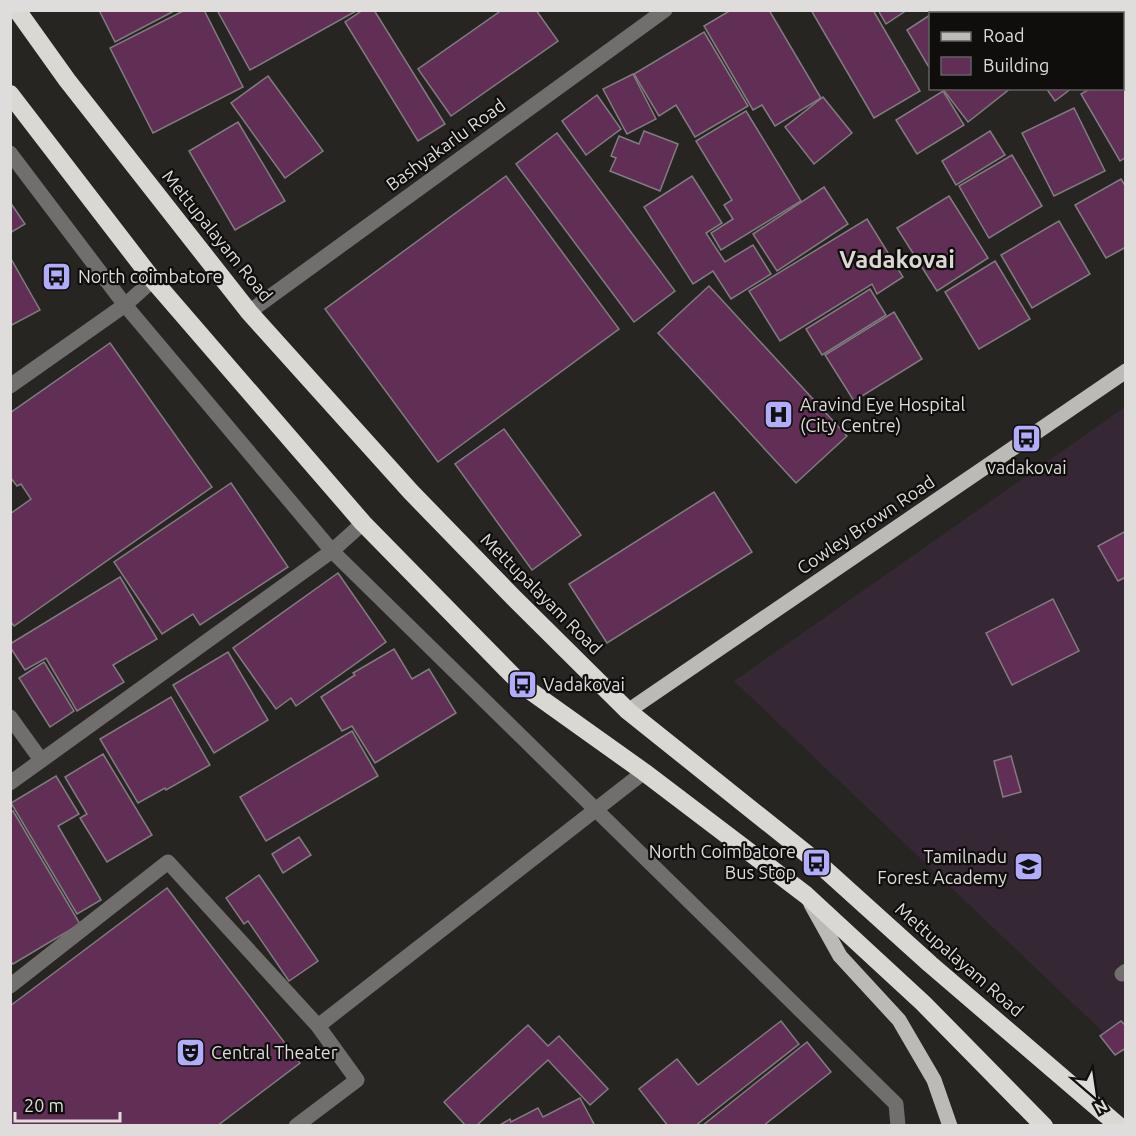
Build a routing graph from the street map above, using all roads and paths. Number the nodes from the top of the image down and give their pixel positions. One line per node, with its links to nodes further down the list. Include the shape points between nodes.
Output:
1 (17, 10): 7 (highway, Mettupalayam Road, via 66,80)
2 (665, 10): 7 (street, Bashyakarlu Road)
3 (10, 94): 5 (highway)
4 (10, 153): 6 (street)
5 (153, 280): 6 (street); 10 (highway)
6 (125, 305): 9 (street); 11 (street)
7 (249, 312): 12 (highway, Mettupalayam Road, via 411,492)
8 (1125, 371): 12 (main road, Cowley Brown Road)
9 (10, 386)
10 (363, 523): 11 (street); 15 (highway, via 522,685)
11 (332, 551): 14 (street); 17 (street)
12 (628, 711): 25 (highway, Mettupalayam Road, via 817,862)
13 (10, 717): 14 (street)
14 (41, 760): 16 (street)
15 (644, 772): 17 (street); 18 (highway)
16 (10, 783)
17 (596, 809): 20 (street); 22 (street, via 896,1104)
18 (806, 895): 23 (main road, via 840,956 899,1020 934,1080); 24 (highway, via 923,1003)
19 (10, 986): 20 (street, via 168,862)
20 (318, 1026): 21 (street, via 357,1080)
21 (296, 1125)
22 (898, 1125)
23 (950, 1125)
24 (1044, 1125)
25 (1119, 1125)

